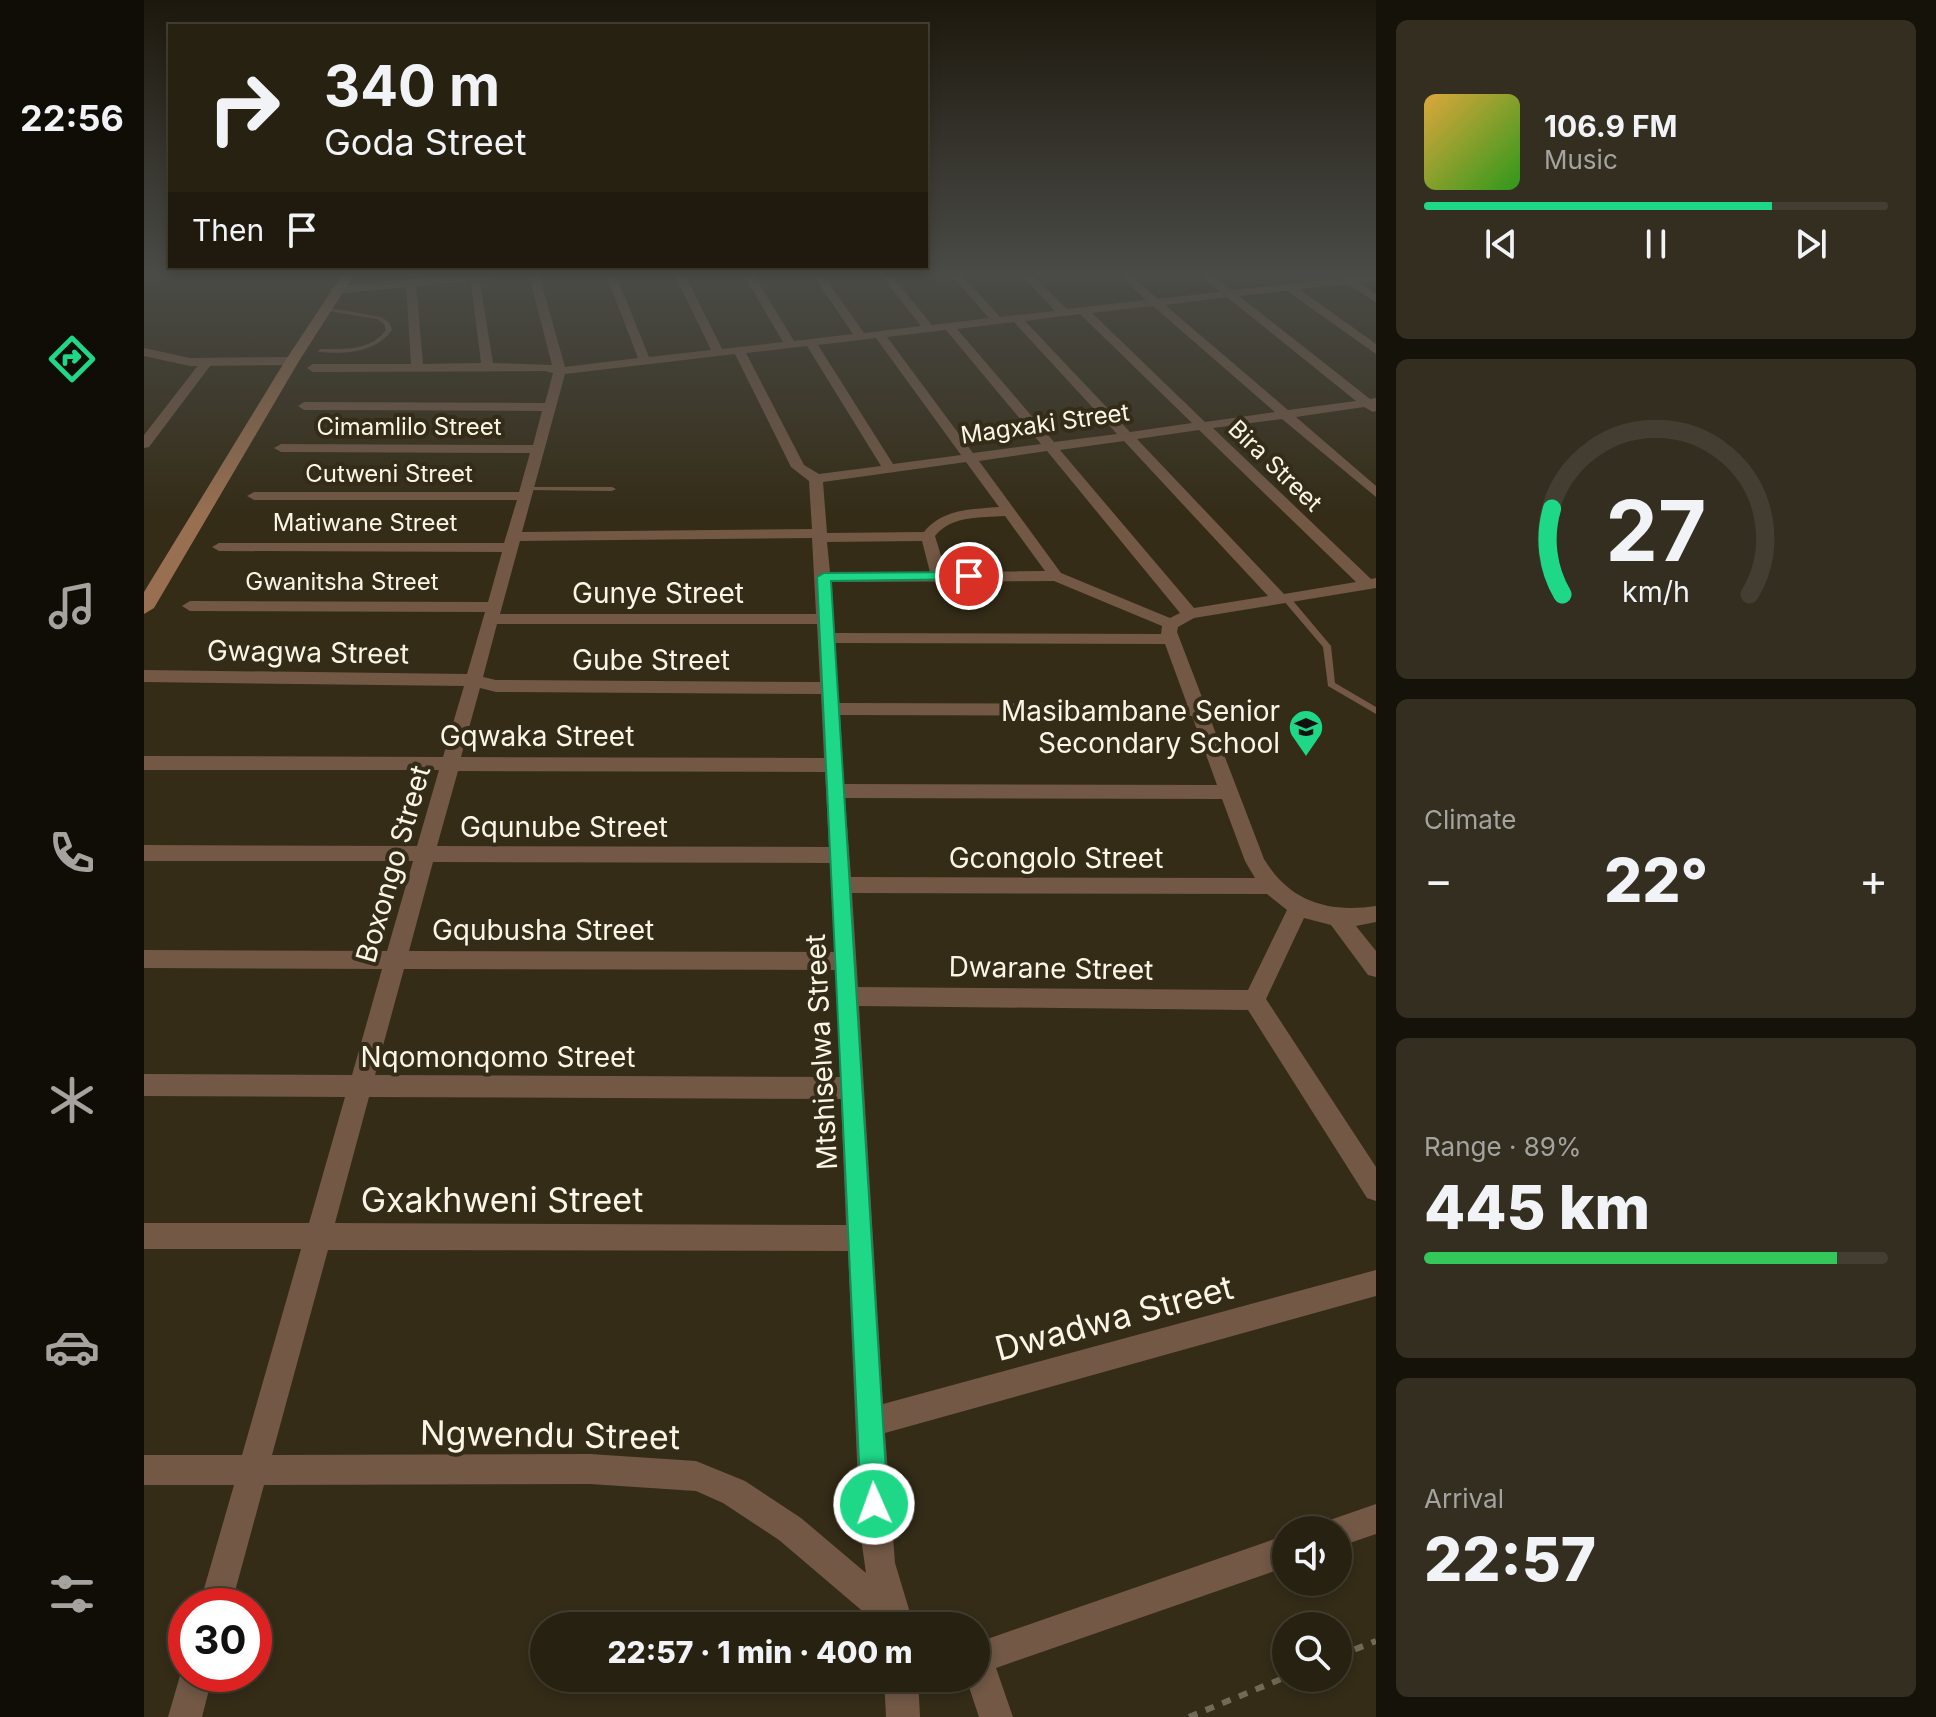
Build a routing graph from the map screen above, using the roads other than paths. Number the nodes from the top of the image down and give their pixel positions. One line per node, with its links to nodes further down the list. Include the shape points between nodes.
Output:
1 (296, 355): 16 (main road)
2 (416, 355): 19 (street)
3 (486, 355): 20 (street)
4 (556, 355): 22 (street)
5 (642, 355): 18 (street)
6 (701, 355): 18 (street)
7 (741, 355): 35 (street, via 798,467)
8 (819, 355): 34 (street)
9 (895, 355): 33 (street)
10 (973, 355): 30 (street)
11 (1051, 355): 28 (street)
12 (1129, 355): 27 (street, Bira Street)
13 (1217, 355): 26 (street)
14 (1309, 355): 23 (street)
15 (147, 358): 17 (street)
16 (292, 361): 17 (street); 51 (main road)
17 (207, 362): 29 (street)
18 (645, 362): 22 (street)
19 (417, 367): 20 (street); 21 (street)
20 (488, 367): 22 (street)
21 (313, 368)
22 (560, 371): 25 (street, Boxongo Street)
23 (1373, 405): 26 (street, Magxaki Street)
24 (304, 406): 25 (street)
25 (549, 407): 32 (street, Boxongo Street)
26 (1285, 414): 27 (street, Magxaki Street); 38 (street)
27 (1201, 425): 28 (street, Magxaki Street); 48 (street, Bira Street)
28 (1126, 436): 30 (street, Magxaki Street); 49 (street)
29 (147, 437)
30 (1049, 447): 33 (street, Magxaki Street); 53 (street)
31 (281, 448): 32 (street, Cimamlilo Street)
32 (538, 449): 37 (street, Boxongo Street)
33 (969, 457): 34 (street, Magxaki Street); 40 (street)
34 (889, 468): 35 (street, Magxaki Street)
35 (816, 479): 41 (street, Mtshiselwa Street)
36 (612, 489): 37 (lane)
37 (526, 492): 39 (street, Cutweni Street); 43 (street, Boxongo Street)
38 (1376, 493)
39 (254, 496)
40 (1008, 511): 42 (street, via 947,519); 46 (street)
41 (821, 536): 42 (street, Matiwane Street); 43 (street, Matiwane Street); 47 (street, Mtshiselwa Street)
42 (928, 536): 45 (street)
43 (512, 543): 44 (street, Matiwane Street); 52 (street, Boxongo Street)
44 (219, 547)
45 (939, 576): 46 (street); 47 (street)
46 (1056, 576): 55 (street)
47 (824, 577): 54 (street, Mtshiselwa Street)
48 (1372, 584): 49 (street)
49 (1283, 599): 53 (street); 60 (lane, via 1327,646 1331,684)
50 (190, 606): 52 (street, Gwanitsha Street)
51 (144, 608)
52 (492, 613): 54 (street, Gunye Street); 57 (street, Boxongo Street)
53 (1190, 614): 55 (street)
54 (826, 628): 55 (street, Gunye Street); 58 (street, Mtshiselwa Street)
55 (1170, 632): 59 (street)
56 (144, 676): 57 (street, Gwagwa Street)
57 (472, 680): 58 (street, Gube Street, via 496,686); 62 (street, Boxongo Street)
58 (830, 698): 59 (street, Gube Street); 63 (street, Mtshiselwa Street)
59 (1197, 710): 65 (street)
60 (1376, 711)
61 (144, 763): 62 (street, Gqwaka Street)
62 (450, 764): 63 (street, Gqwaka Street); 67 (street, Boxongo Street)
63 (834, 765): 64 (street, Mtshiselwa Street)
64 (836, 791): 65 (street); 68 (street, Mtshiselwa Street)
65 (1229, 792): 70 (street)
66 (144, 853): 67 (street, Gqunube Street)
67 (426, 855): 68 (street, Gqunube Street); 75 (street, Boxongo Street)
68 (840, 855): 69 (street, Mtshiselwa Street)
69 (841, 885): 70 (street, Gcongolo Street); 76 (street, Mtshiselwa Street)
70 (1270, 886): 71 (street)
71 (1298, 908): 73 (street); 79 (street)
72 (1376, 914): 73 (street)
73 (1339, 919): 77 (street)
74 (144, 959): 75 (street, Gqubusha Street)
75 (396, 959): 76 (street, Gqubusha Street); 81 (street, Boxongo Street)
76 (846, 961): 78 (street, Mtshiselwa Street)
77 (1376, 968)
78 (848, 996): 79 (street, Dwarane Street); 82 (street, Mtshiselwa Street)
79 (1254, 1000): 83 (street)
80 (144, 1085): 81 (street, Nqomonqomo Street)
81 (359, 1087): 82 (street, Nqomonqomo Street); 85 (street, Boxongo Street)
82 (852, 1088): 86 (street, Mtshiselwa Street)
83 (1376, 1189)
84 (144, 1236): 85 (street, Gxakhweni Street)
85 (320, 1236): 86 (street, Gxakhweni Street); 89 (street, Boxongo Street)
86 (861, 1238): 88 (street, Mtshiselwa Street)
87 (1376, 1283): 88 (street, Dwadwa Street)
88 (871, 1422): 96 (street, Mtshiselwa Street, via 879,1563)
89 (254, 1469): 90 (street, Ngwendu Street); 94 (street, Boxongo Street); 95 (street, Ngwendu Street, via 590,1469 696,1476 734,1492 790,1529)
90 (144, 1470)
91 (1375, 1522): 92 (street)
92 (1352, 1528)
93 (1272, 1556): 97 (street)
94 (220, 1588)
95 (886, 1612)
96 (896, 1612)
97 (990, 1654)
98 (191, 1692): 101 (street)
99 (902, 1692): 102 (street)
100 (987, 1692): 103 (street)
101 (185, 1717)
102 (903, 1717)
103 (996, 1717)

